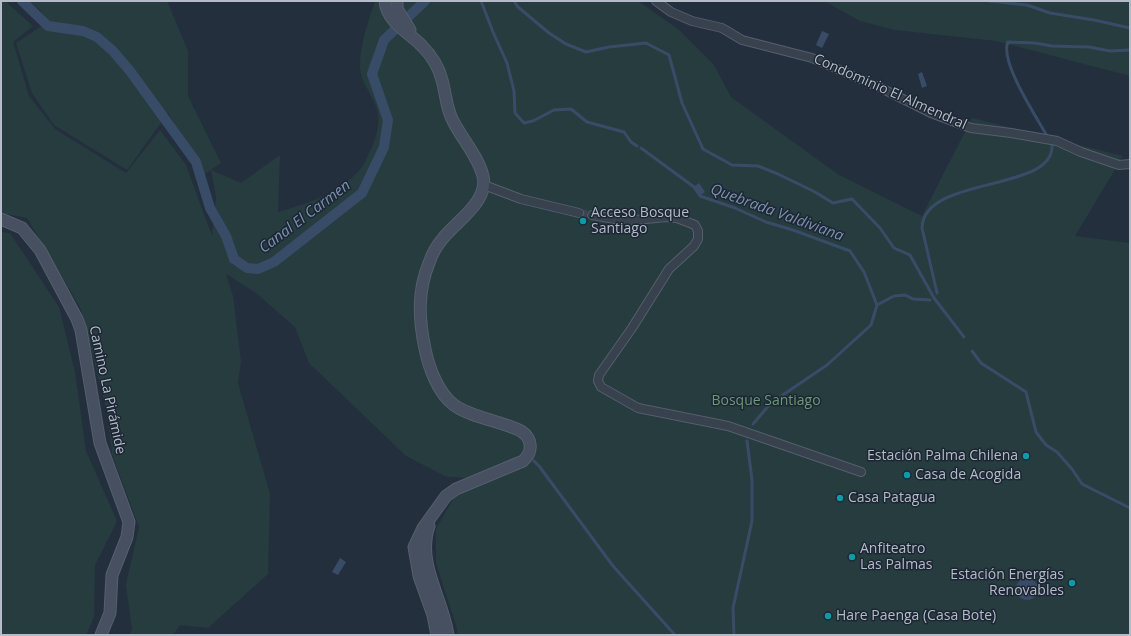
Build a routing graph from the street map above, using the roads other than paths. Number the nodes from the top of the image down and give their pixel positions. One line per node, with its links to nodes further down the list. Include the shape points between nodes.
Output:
1 (385, 1): 3 (street)
2 (656, 1): 4 (street, Condominio El Almendral, via 671,12 692,21 722,28 742,40 812,58 931,113 971,128 1011,132 1057,142 1119,165)
3 (394, 8): 5 (street, via 405,29 423,47 437,68 449,113 477,159)
4 (1130, 164)
5 (484, 185): 6 (street, via 521,199); 10 (street, via 474,205 444,237 428,264 420,299 421,324 427,357 444,395 462,410 521,431 528,438 530,450 523,461 456,489 446,496)
6 (579, 213)
7 (592, 215): 9 (street, via 626,220 677,218 694,225 698,231 698,240 694,246 669,269 632,328 604,366 598,381 601,387 638,408 728,426)
8 (1, 218): 11 (street, Camino La Pirámide, via 22,228 40,250 77,319 100,443 127,512 129,530 112,576 110,613)
9 (861, 472)
10 (434, 512): 12 (street, via 414,547 419,576 433,615); 13 (street, via 426,536 425,550 446,619)
11 (101, 635)
12 (437, 635)
13 (448, 635)

